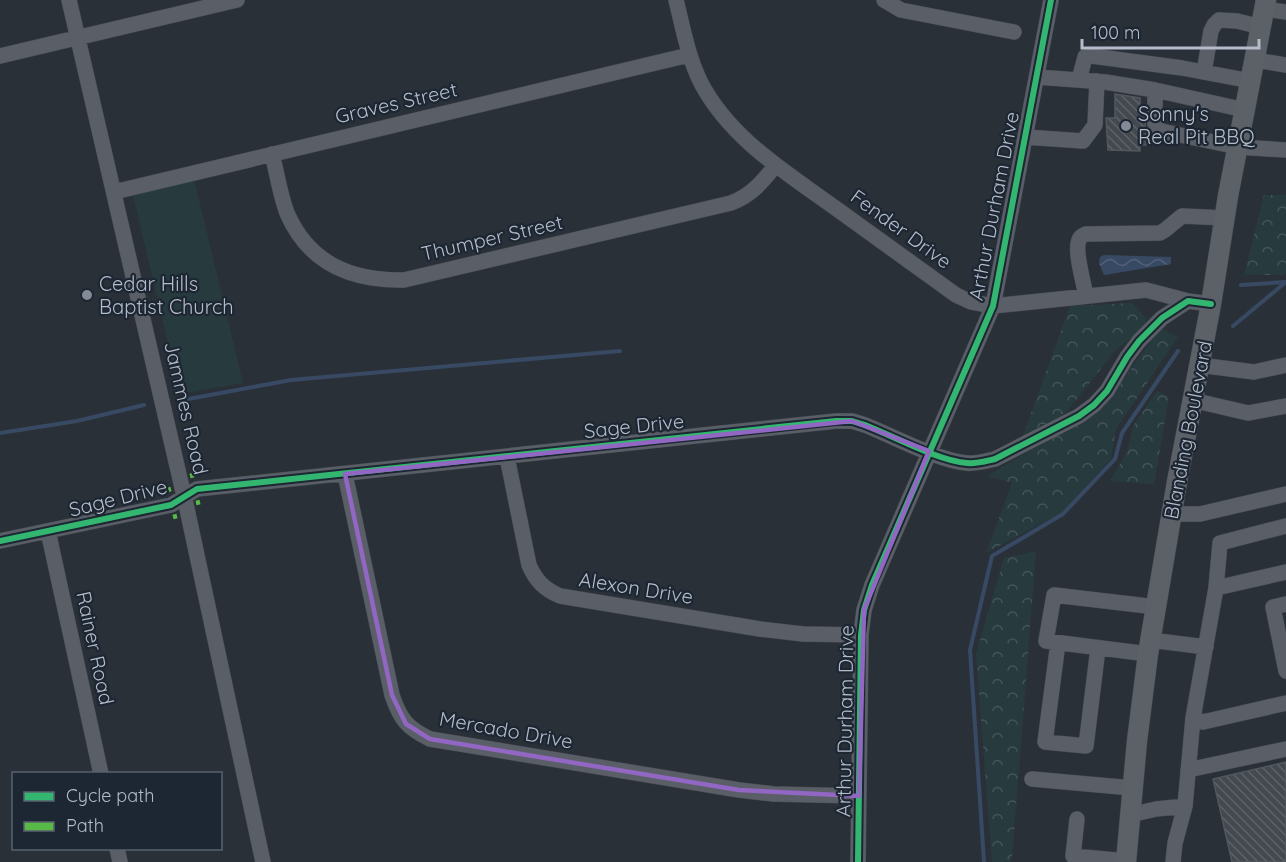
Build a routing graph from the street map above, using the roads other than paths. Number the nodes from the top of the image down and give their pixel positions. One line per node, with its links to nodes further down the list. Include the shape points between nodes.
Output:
1 (69, 0): 9 (street, Jammes Road)
2 (237, 0): 9 (street)
3 (676, 0): 10 (street, Fender Drive)
4 (884, 0): 8 (street, via 901,10)
5 (1051, 0): 15 (street, Arthur Durham Drive)
6 (1264, 12): 7 (street); 12 (main road, Blanding Boulevard); 14 (street, via 1237,21 1220,20 1211,31)
7 (1286, 12)
8 (1014, 32)
9 (78, 38): 11 (street); 26 (street, Jammes Road)
10 (689, 55): 24 (street, Graves Street); 25 (street, Fender Drive, via 719,111)
11 (0, 56)
12 (1255, 60): 13 (street); 18 (main road, Blanding Boulevard)
13 (1286, 65)
14 (1204, 72): 16 (street, via 1092,56 1085,57); 18 (street)
15 (1037, 77): 16 (street); 21 (street, Arthur Durham Drive)
16 (1079, 80): 17 (street)
17 (1097, 81): 19 (street); 21 (street, via 1095,125 1083,141)
18 (1251, 81): 20 (main road, Blanding Boulevard)
19 (1155, 90): 20 (street); 22 (street, via 1155,125 1161,130)
20 (1245, 110): 22 (main road, Blanding Boulevard)
21 (1025, 137): 31 (street, Arthur Durham Drive)
22 (1238, 147): 23 (street); 27 (main road, Blanding Boulevard)
23 (1286, 150)
24 (272, 154): 25 (street, Thumper Street, via 286,211 304,242 336,267 380,281 404,280 731,203 757,188); 26 (street, Graves Street)
25 (776, 165): 31 (street, Fender Drive, via 956,295)
26 (114, 192): 40 (street, Jammes Road)
27 (1225, 218): 28 (street, via 1182,216 1160,232 1081,236 1078,245); 30 (main road, Blanding Boulevard)
28 (1086, 296): 29 (street, Fender Drive, via 1146,290); 31 (street, Fender Drive)
29 (1188, 301): 30 (street); 36 (street, Sage Drive, via 1162,318 1139,341 1107,392 1079,416 994,459 968,463)
30 (1211, 304): 32 (main road, Blanding Boulevard)
31 (993, 306): 36 (street, Arthur Durham Drive)
32 (1199, 364): 33 (street, via 1254,372); 34 (main road, Blanding Boulevard)
33 (1286, 365)
34 (1192, 400): 35 (street, via 1248,412); 41 (main road, Blanding Boulevard)
35 (1286, 406)
36 (929, 452): 37 (street, Sage Drive, via 866,425 836,421); 49 (street, Arthur Durham Drive, via 872,585)
37 (507, 457): 38 (street, Sage Drive); 49 (street, Alexon Drive, via 529,565 534,577 548,591 760,630)
38 (345, 474): 40 (street, Sage Drive, via 197,489); 63 (street, Mercado Drive, via 392,695 397,711 416,733 430,739 739,790)
39 (1286, 494): 41 (street, via 1200,514)
40 (184, 497): 43 (street, Sage Drive, via 171,505); 67 (street, Jammes Road)
41 (1172, 514): 48 (main road, Blanding Boulevard)
42 (1286, 526): 46 (street, via 1220,543)
43 (48, 531): 44 (street, Sage Drive); 60 (street, Rainer Road)
44 (0, 541)
45 (1286, 572): 46 (street)
46 (1216, 588): 53 (street)
47 (1286, 604): 50 (street, via 1273,607)
48 (1156, 607): 51 (street, via 1054,595 1046,641); 52 (main road, Blanding Boulevard)
49 (861, 635): 63 (street, Arthur Durham Drive)
50 (1283, 640): 55 (street)
51 (1058, 643): 54 (street); 54 (street, via 1045,742 1086,746)
52 (1149, 647): 53 (street); 54 (street); 62 (main road, Blanding Boulevard)
53 (1206, 647): 57 (street)
54 (1098, 648)
55 (1286, 670)
56 (1286, 703): 57 (street, via 1203,722)
57 (1193, 718): 59 (street)
58 (1286, 749): 59 (street)
59 (1188, 770): 64 (street)
60 (101, 772)
61 (1032, 779): 62 (street)
62 (1132, 788): 65 (main road, Blanding Boulevard)
63 (859, 796): 68 (street, Arthur Durham Drive)
64 (1185, 806): 65 (street); 70 (street)
65 (1130, 815): 69 (main road, Blanding Boulevard)
66 (1077, 819): 69 (street, via 1073,856)
67 (263, 862)
68 (858, 862)
69 (1126, 862)
70 (1173, 862)

